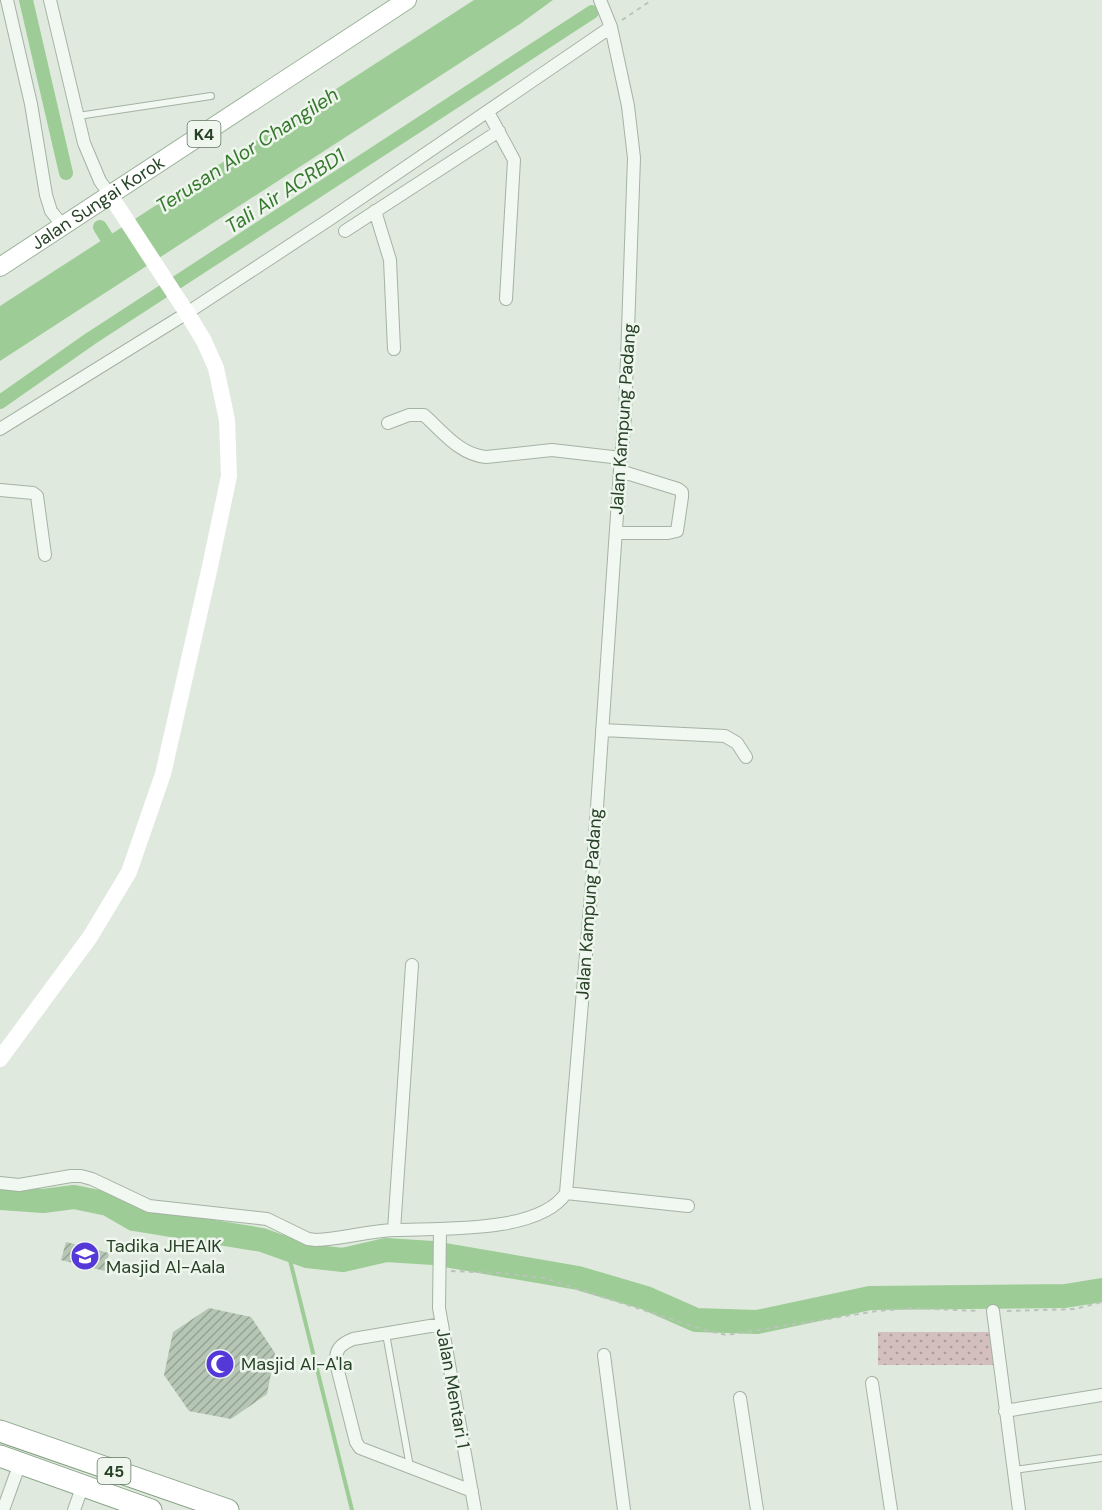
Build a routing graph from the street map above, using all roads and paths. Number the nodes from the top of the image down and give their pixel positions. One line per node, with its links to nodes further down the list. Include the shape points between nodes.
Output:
1 (7, 0): 13 (street, via 31,104 46,195 51,211)
2 (50, 0): 9 (street)
3 (407, 0): 11 (main road, Jalan Sungai Korok / K4)
4 (600, 0): 6 (street, Jalan Kampung Padang)
5 (652, 0): 6 (path)
6 (611, 27): 8 (street); 21 (street, Jalan Kampung Padang, via 628,106 633,158)
7 (211, 96): 9 (lane)
8 (488, 112): 10 (street); 17 (street, via 330,219)
9 (78, 116): 11 (street, via 92,165)
10 (500, 130): 12 (street); 16 (street, via 514,160)
11 (114, 201): 13 (main road, Jalan Sungai Korok / K4); 17 (street)
12 (375, 211): 14 (street); 18 (street, via 390,260)
13 (63, 226): 15 (main road, Jalan Sungai Korok / K4)
14 (345, 231)
15 (0, 267)
16 (506, 299)
17 (184, 307): 20 (street); 29 (street, via 216,368 227,420 229,476 163,774 122,885 90,937)
18 (394, 348)
19 (388, 423): 21 (street, via 409,415 424,415 454,443 476,456 552,450)
20 (0, 429)
21 (621, 458): 22 (street, Jalan Kampung Padang)
22 (620, 471): 24 (street, Jalan Kampung Padang); 24 (street, via 678,489 682,497 677,531)
23 (0, 490): 25 (street, via 37,496)
24 (616, 533): 26 (street, Jalan Kampung Padang)
25 (45, 555)
26 (602, 730): 27 (street, via 725,736 737,743); 31 (street, Jalan Kampung Padang)
27 (746, 757)
28 (412, 965): 33 (street)
29 (0, 1059)
30 (0, 1183): 33 (street, via 19,1185 81,1176 149,1206 267,1219 316,1240)
31 (566, 1193): 32 (street); 34 (street, via 545,1212 517,1221)
32 (688, 1206)
33 (394, 1230): 34 (street)
34 (440, 1234): 35 (street, Jalan Mentari 1)
35 (439, 1268): 37 (path, via 544,1278 727,1335 877,1311); 38 (street, Jalan Mentari 1)
36 (1102, 1302): 37 (path, via 1075,1309)
37 (993, 1311): 44 (street)
38 (442, 1324): 39 (street); 51 (street, Jalan Mentari 1)
39 (387, 1334): 48 (lane); 48 (street, via 345,1342 337,1351 336,1363 358,1446)
40 (604, 1355): 57 (street)
41 (872, 1383): 59 (street)
42 (1102, 1395): 44 (street)
43 (740, 1398): 58 (street)
44 (1005, 1412): 49 (street)
45 (0, 1431): 55 (highway, 45)
46 (1102, 1458): 49 (lane)
47 (10, 1460): 50 (highway, 45); 52 (street)
48 (410, 1468): 51 (street)
49 (1014, 1470): 60 (street)
50 (83, 1485): 53 (street); 54 (highway, 45)
51 (472, 1491): 56 (street, Jalan Mentari 1)
52 (3, 1510)
53 (74, 1510)
54 (151, 1510)
55 (228, 1510)
56 (475, 1510)
57 (624, 1510)
58 (757, 1510)
59 (891, 1510)
60 (1019, 1510)

